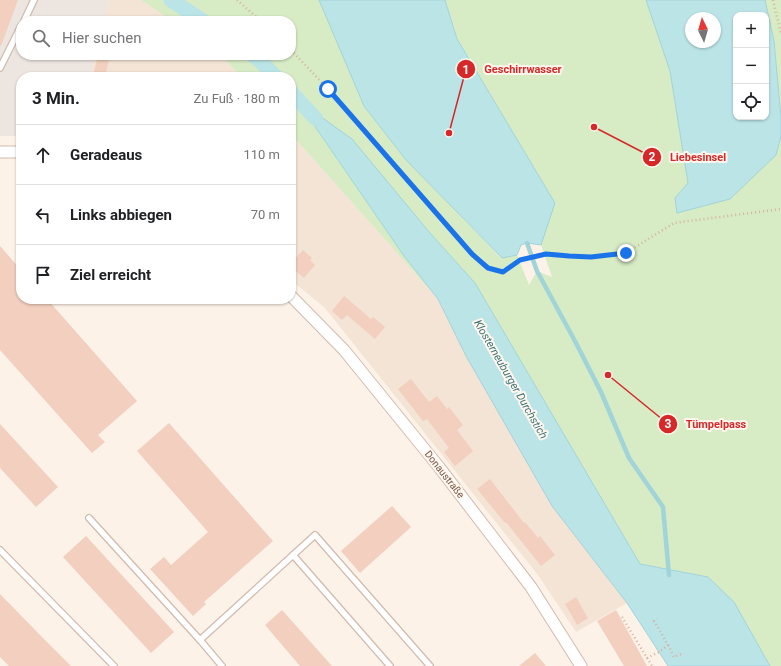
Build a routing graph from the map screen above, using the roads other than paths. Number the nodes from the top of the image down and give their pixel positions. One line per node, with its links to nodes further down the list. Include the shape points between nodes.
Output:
1 (34, 0): 2 (lane)
2 (26, 16)
3 (16, 36): 4 (lane)
4 (0, 68)
5 (0, 152): 6 (street)
6 (16, 152)
7 (296, 301): 16 (street, Donaustraße, via 344,350 439,467 531,587)
8 (89, 518): 11 (lane)
9 (0, 550): 12 (lane)
10 (293, 555): 11 (lane); 14 (lane); 15 (lane, via 315,535)
11 (200, 640): 13 (lane)
12 (114, 666)
13 (222, 666)
14 (390, 666)
15 (430, 666)
16 (581, 666)

